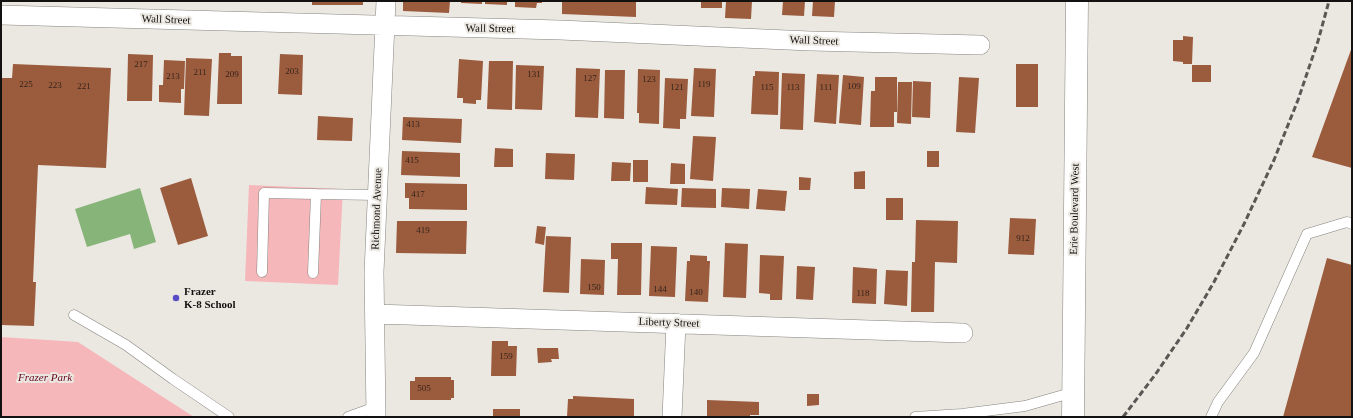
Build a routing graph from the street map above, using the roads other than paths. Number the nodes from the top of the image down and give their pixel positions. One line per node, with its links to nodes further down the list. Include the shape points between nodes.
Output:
1 (386, 1): 4 (street, Richmond Avenue)
2 (1077, 1): 15 (main road, Erie Boulevard West)
3 (1, 15): 4 (street, Wall Street)
4 (385, 27): 5 (street, Wall Street, via 560,30 810,41); 7 (street, Richmond Avenue)
5 (980, 45)
6 (316, 194): 7 (lane); 9 (lane, via 264,193); 10 (lane)
7 (377, 195): 11 (street, Richmond Avenue)
8 (1352, 224): 22 (lane, via 1347,222 1307,234 1254,352 1218,402)
9 (262, 272)
10 (313, 273)
11 (375, 314): 13 (street, Liberty Street); 16 (street, Richmond Avenue)
12 (74, 315): 17 (lane, via 126,345)
13 (676, 323): 14 (street, Liberty Street); 19 (street)
14 (963, 332)
15 (1074, 392): 20 (lane, via 1025,406); 21 (main road, Erie Boulevard West)
16 (376, 412): 18 (lane)
17 (229, 417)
18 (348, 417)
19 (672, 417)
20 (915, 417)
21 (1073, 417)
22 (1211, 417)

